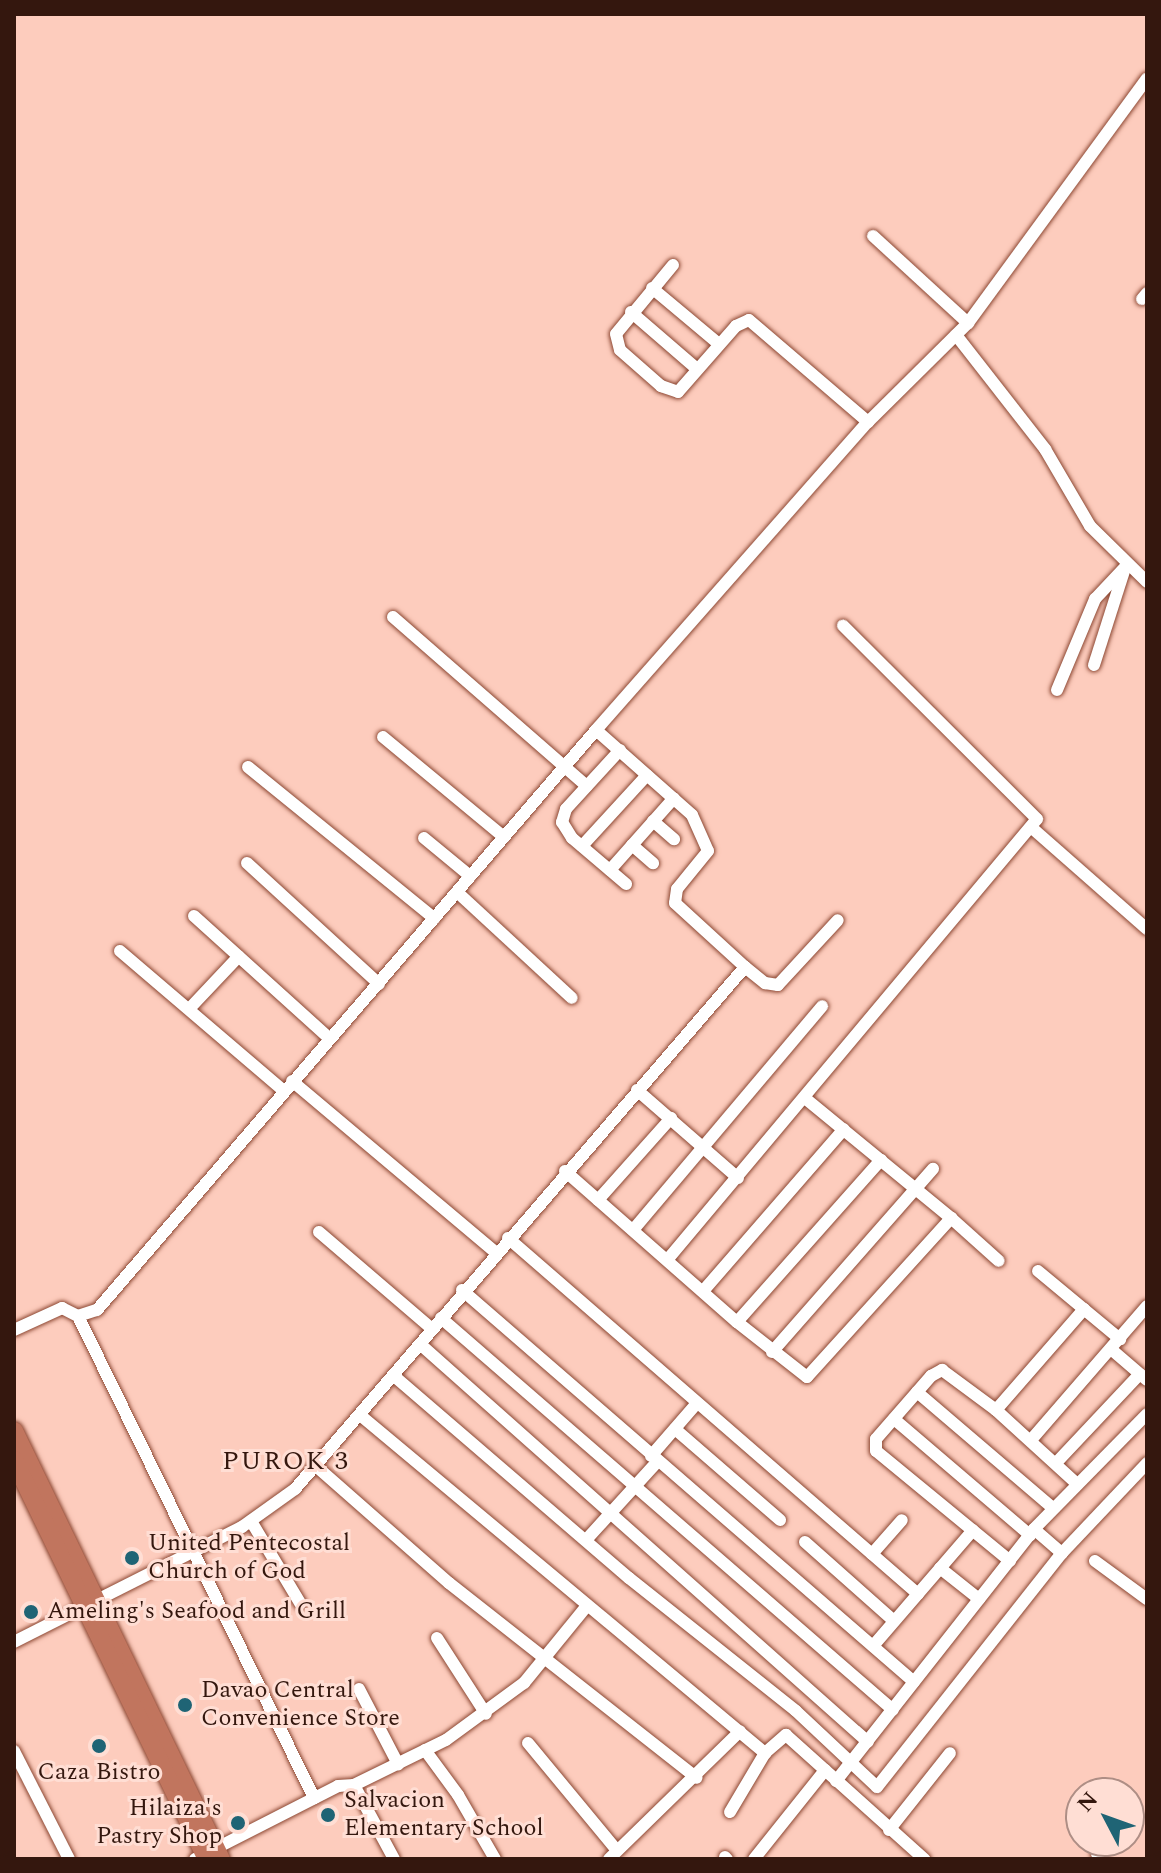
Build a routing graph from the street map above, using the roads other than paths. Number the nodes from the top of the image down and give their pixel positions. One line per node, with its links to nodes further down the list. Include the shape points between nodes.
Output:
1 (1147, 78): 6 (street)
2 (873, 236): 6 (street)
3 (673, 265): 4 (street)
4 (652, 288): 5 (street); 8 (street)
5 (631, 312): 9 (street); 9 (street, via 616,341 661,386 678,392)
6 (968, 323): 7 (street)
7 (956, 335): 10 (street); 11 (street, via 1045,449 1090,526)
8 (719, 344): 9 (street); 10 (street, via 749,320)
9 (697, 369)
10 (868, 422): 17 (street)
11 (1126, 566): 12 (street); 15 (street); 16 (street, via 1095,599)
12 (1147, 582)
13 (393, 617): 21 (street)
14 (843, 626): 26 (street, via 1035,813)
15 (1094, 665)
16 (1057, 690)
17 (596, 730): 19 (street); 21 (street)
18 (383, 737): 27 (street)
19 (620, 750): 22 (street); 23 (street)
20 (248, 767): 39 (street)
21 (565, 768): 23 (street); 27 (street)
22 (647, 775): 24 (street); 31 (street)
23 (587, 786): 31 (street, via 562,822)
24 (674, 798): 25 (street); 44 (street, via 692,815 709,844 677,889 675,903)
25 (653, 821): 29 (street); 30 (street)
26 (1032, 828): 41 (street); 52 (street)
27 (504, 837): 35 (street)
28 (424, 838): 35 (street)
29 (674, 839)
30 (632, 845): 33 (street); 34 (street)
31 (582, 846): 34 (street)
32 (247, 863): 45 (street)
33 (653, 863)
34 (610, 870): 36 (street)
35 (470, 876): 37 (street)
36 (626, 884)
37 (457, 892): 39 (street); 46 (street)
38 (194, 916): 43 (street)
39 (434, 918): 45 (street)
40 (838, 920): 44 (street, via 778,985 765,983)
41 (1147, 929)
42 (120, 951): 48 (street)
43 (239, 956): 48 (street); 49 (street)
44 (745, 967): 51 (street)
45 (379, 984): 49 (street)
46 (572, 998)
47 (822, 1006): 55 (street)
48 (190, 1008): 50 (street)
49 (330, 1039): 50 (street)
50 (288, 1086): 66 (street); 74 (street, via 97,1310)
51 (637, 1090): 53 (street); 58 (street)
52 (805, 1098): 54 (street); 59 (street)
53 (671, 1118): 55 (street); 61 (street)
54 (844, 1129): 56 (street); 71 (street)
55 (704, 1148): 59 (street); 63 (street)
56 (881, 1160): 60 (street); 76 (street)
57 (933, 1169): 60 (street)
58 (565, 1171): 61 (street); 65 (street)
59 (738, 1178): 67 (street)
60 (915, 1189): 62 (street); 82 (street)
61 (598, 1200): 63 (street)
62 (951, 1218): 68 (street); 82 (street, via 813,1375 799,1375)
63 (633, 1230): 67 (street)
64 (319, 1232): 77 (street)
65 (508, 1238): 66 (street); 86 (street)
66 (495, 1252): 70 (street)
67 (668, 1259): 71 (street)
68 (999, 1261)
69 (1038, 1271): 72 (street)
70 (462, 1290): 75 (street); 94 (street)
71 (704, 1290): 76 (street)
72 (1084, 1309): 79 (street); 87 (street)
73 (1145, 1312): 79 (street)
74 (78, 1316): 78 (street, via 62,1308); 110 (street)
75 (441, 1318): 77 (street); 100 (street)
76 (737, 1322): 82 (street)
77 (432, 1329): 80 (street)
78 (14, 1330)
79 (1120, 1339): 81 (street)
80 (420, 1344): 83 (street); 102 (street)
81 (1112, 1350): 84 (street); 93 (street)
82 (772, 1352)
83 (394, 1376): 89 (street); 108 (street)
84 (1143, 1377): 96 (street)
85 (917, 1392): 87 (street, via 942,1370); 90 (street); 101 (street)
86 (697, 1403): 91 (street); 112 (street)
87 (996, 1410): 93 (street)
88 (1147, 1414): 99 (street)
89 (360, 1415): 98 (street); 121 (street)
90 (894, 1419): 106 (street, via 876,1439 876,1451); 107 (street)
91 (675, 1429): 94 (street); 103 (street)
92 (14, 1431): 120 (highway)
93 (1031, 1440): 96 (street)
94 (654, 1459): 100 (street); 125 (street)
95 (14, 1460): 120 (highway)
96 (1056, 1463): 99 (street)
97 (1147, 1463): 111 (street)
98 (317, 1467): 105 (street); 126 (street)
99 (1077, 1484): 101 (street)
100 (634, 1487): 102 (street); 129 (street)
101 (1053, 1508): 107 (street)
102 (610, 1514): 108 (street); 132 (street)
103 (780, 1520)
104 (902, 1520): 112 (street)
105 (251, 1521): 110 (street); 119 (street)
106 (973, 1530): 113 (street); 115 (street)
107 (1032, 1532): 111 (street); 113 (street)
108 (586, 1540): 139 (street, via 796,1711)
109 (805, 1542): 122 (street)
110 (194, 1552): 120 (street); 144 (street)
111 (1062, 1553): 139 (street, via 886,1780 877,1787)
112 (872, 1554): 116 (street)
113 (1010, 1561): 117 (street)
114 (1095, 1561): 118 (street)
115 (940, 1568): 116 (street); 117 (street)
116 (918, 1594): 122 (street)
117 (979, 1599): 127 (street)
118 (1147, 1599)
119 (300, 1603)
120 (91, 1604): 124 (street); 148 (highway)
121 (586, 1607): 126 (street); 131 (street)
122 (894, 1621): 125 (street)
123 (437, 1638): 130 (street)
124 (14, 1642)
125 (873, 1646): 127 (street)
126 (546, 1659): 130 (street); 141 (street)
127 (914, 1682): 129 (street)
128 (359, 1689): 138 (street)
129 (893, 1710): 132 (street)
130 (486, 1714): 134 (street)
131 (740, 1731): 136 (street); 141 (street)
132 (868, 1742): 139 (street)
133 (528, 1743): 147 (street)
134 (425, 1750): 138 (street); 151 (street)
135 (14, 1751): 149 (street)
136 (765, 1753): 140 (street, via 786,1735); 145 (street)
137 (950, 1753): 146 (street)
138 (398, 1764): 143 (street)
139 (851, 1765): 142 (street)
140 (825, 1770): 142 (street); 152 (street)
141 (697, 1778): 147 (street)
142 (836, 1781): 146 (street)
143 (354, 1785): 144 (street); 150 (street)
144 (314, 1798): 148 (street)
145 (730, 1812)
146 (889, 1830): 153 (street)
147 (612, 1854)
148 (209, 1856)
149 (69, 1859)
150 (394, 1859)
151 (495, 1859)
152 (754, 1859)
153 (924, 1859)

